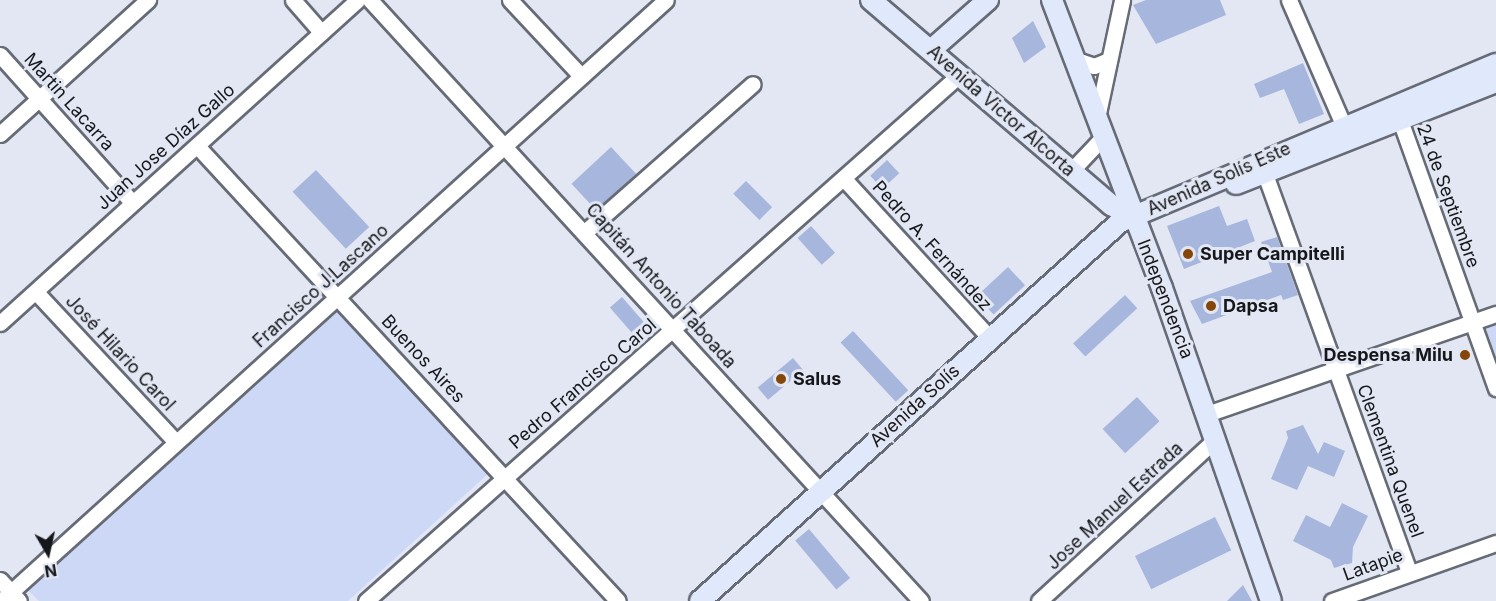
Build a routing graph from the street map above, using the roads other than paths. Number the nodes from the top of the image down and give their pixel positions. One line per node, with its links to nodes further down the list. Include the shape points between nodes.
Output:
1 (148, 0): 22 (street)
2 (293, 0): 12 (street)
3 (357, 0): 12 (street, Juan Jose Díaz Gallo)
4 (370, 0): 27 (street, Capitán Antonio Taboada)
5 (510, 0): 19 (street)
6 (666, 0): 19 (street, Francisco J.Lascano)
7 (871, 0): 13 (main road, Avenida Victor Alcorta)
8 (988, 0): 13 (main road)
9 (1052, 0): 15 (main road, Independencia)
10 (1122, 0): 16 (street)
11 (1289, 0): 25 (street)
12 (321, 32): 28 (street, Juan Jose Díaz Gallo)
13 (931, 50): 18 (main road, Avenida Victor Alcorta)
14 (0, 55): 22 (street, Martin Lacarra)
15 (1074, 59): 16 (street, via 1094,66); 24 (main road, Independencia)
16 (1109, 60): 24 (street)
17 (1496, 64): 25 (main road, Avenida Solís Este)
18 (959, 75): 30 (main road, Avenida Victor Alcorta); 31 (street, Pedro Francisco Carol)
19 (581, 76): 27 (street, Francisco J.Lascano)
20 (1496, 82): 23 (main road, Avenida Solís Este)
21 (753, 84): 34 (street)
22 (40, 98): 26 (street); 32 (street, Martin Lacarra)
23 (1400, 120): 25 (main road, Avenida Solís Este); 38 (street, 24 de Septiembre)
24 (1101, 127): 30 (street); 33 (main road, Independencia)
25 (1347, 133): 29 (main road, Avenida Solís Este)
26 (0, 134)
27 (507, 146): 34 (street, Capitán Antonio Taboada); 36 (street, Francisco J.Lascano)
28 (198, 147): 32 (street, Juan Jose Díaz Gallo); 36 (street, Buenos Aires)
29 (1263, 166): 33 (main road, Avenida Solís Este); 42 (street, Clementina Quenel)
30 (1071, 171): 33 (main road, Avenida Victor Alcorta, via 1111,205)
31 (846, 181): 40 (street, Pedro Francisco Carol); 41 (street, Pedro A. Fernández)
32 (132, 202): 35 (street, Juan Jose Díaz Gallo)
33 (1134, 217): 41 (main road, Avenida Solís, via 1109,230); 44 (main road, Independencia)
34 (586, 231): 40 (street, Capitán Antonio Taboada)
35 (36, 292): 39 (street, Juan Jose Díaz Gallo); 46 (street, José Hilario Carol)
36 (339, 297): 46 (street, Francisco J.Lascano); 47 (street, Buenos Aires)
37 (1496, 314): 38 (street)
38 (1473, 322): 42 (street); 43 (street, 24 de Septiembre)
39 (0, 323)
40 (674, 330): 47 (street, Pedro Francisco Carol); 48 (street, Capitán Antonio Taboada)
41 (990, 339): 48 (main road, Avenida Solís)
42 (1337, 371): 44 (street); 50 (street, Clementina Quenel)
43 (1496, 388)
44 (1208, 414): 45 (main road, Independencia)
45 (1216, 439): 57 (street, Jose Manuel Estrada); 58 (main road, Independencia)
46 (176, 441): 52 (street, Francisco J.Lascano)
47 (506, 477): 53 (street, Pedro Francisco Carol); 54 (street, Buenos Aires)
48 (823, 491): 55 (main road, Avenida Solís); 56 (street, Capitán Antonio Taboada)
49 (1496, 543): 50 (street, Latapie)
50 (1409, 572): 59 (street, Latapie)
51 (0, 580): 52 (street)
52 (11, 598)
53 (366, 601)
54 (618, 601)
55 (700, 601)
56 (921, 601)
57 (1039, 601)
58 (1271, 601)
59 (1332, 601)

